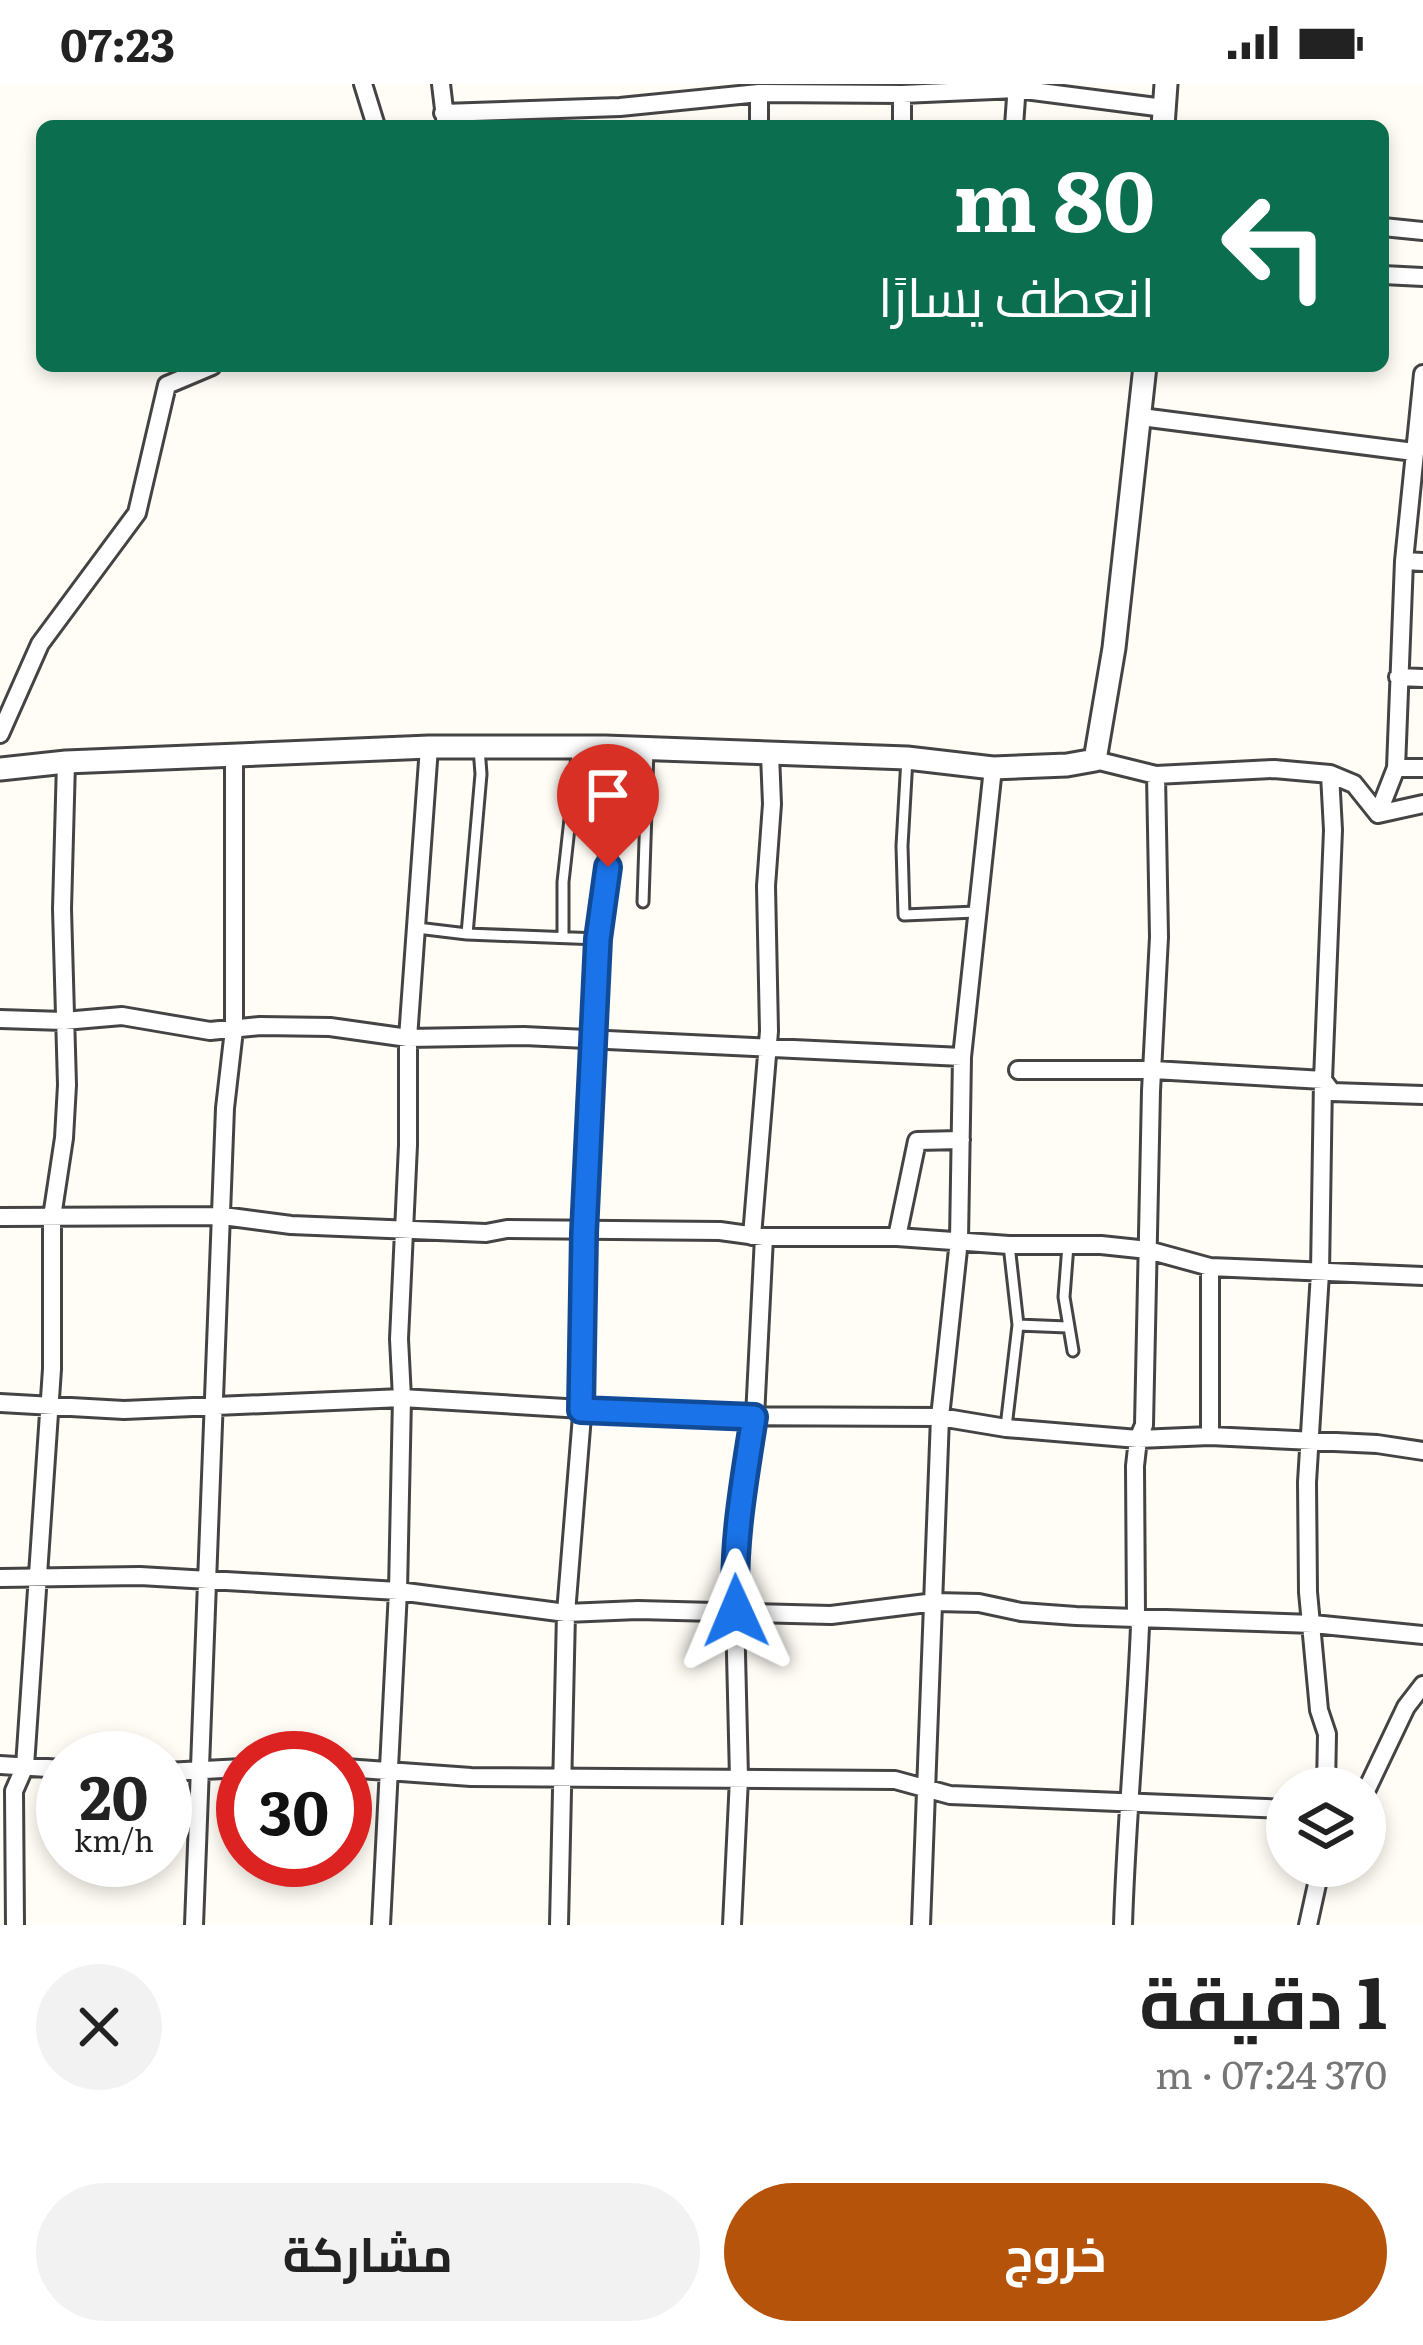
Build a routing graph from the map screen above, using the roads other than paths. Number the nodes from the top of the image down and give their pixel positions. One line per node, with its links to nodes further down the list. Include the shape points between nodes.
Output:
1 (363, 84): 10 (street)
2 (441, 84): 9 (street)
3 (1166, 84): 7 (street)
4 (1017, 87): 6 (street); 7 (street); 13 (street)
5 (759, 93): 6 (street); 8 (street); 11 (street)
6 (902, 94): 12 (street)
7 (1163, 117)
8 (508, 118): 9 (street)
9 (444, 119)
10 (374, 120)
11 (759, 120)
12 (902, 120)
13 (1014, 120)
14 (1389, 227): 15 (street)
15 (1423, 230)
16 (1389, 275): 17 (street)
17 (1423, 278)
18 (198, 372): 27 (street, via 167,385 137,513 40,644)
19 (1145, 372): 22 (street)
20 (1423, 374): 21 (street)
21 (1421, 400): 23 (street)
22 (1141, 417): 23 (street); 36 (street)
23 (1414, 452): 24 (street)
24 (1413, 561): 25 (street)
25 (1399, 677): 26 (street); 38 (street)
26 (1423, 678)
27 (0, 734)
28 (429, 747): 31 (street); 33 (street); 48 (street)
29 (578, 747): 30 (street); 31 (street); 50 (lane)
30 (605, 747): 32 (street); 51 (street, via 608,867)
31 (479, 748): 49 (lane)
32 (648, 748): 34 (street); 46 (lane)
33 (234, 754): 37 (street); 54 (street)
34 (770, 754): 35 (street); 57 (street)
35 (907, 758): 39 (street); 47 (lane, via 904,915)
36 (1095, 760): 39 (street); 43 (street)
37 (66, 762): 41 (street); 53 (street)
38 (1396, 767): 40 (street); 45 (street)
39 (993, 768): 47 (street)
40 (1423, 768)
41 (0, 769)
42 (1330, 774): 43 (street); 45 (street, via 1354,784); 61 (street)
43 (1156, 775): 60 (street)
44 (1423, 804): 45 (street)
45 (1378, 814)
46 (643, 902)
47 (976, 912): 58 (street)
48 (417, 928): 49 (lane); 55 (street)
49 (467, 934): 50 (lane)
50 (562, 937): 51 (lane)
51 (598, 939): 56 (street)
52 (0, 1019): 53 (street)
53 (64, 1021): 54 (street, via 122,1016); 66 (street, via 64,1138)
54 (234, 1030): 55 (street, via 329,1027); 65 (street)
55 (408, 1038): 56 (street); 67 (street)
56 (596, 1042): 57 (street); 68 (street)
57 (767, 1050): 58 (street); 69 (street)
58 (962, 1057): 63 (street)
59 (1018, 1070): 60 (street)
60 (1154, 1070): 61 (street); 74 (street)
61 (1323, 1080): 62 (street, via 1332,1092); 76 (street)
62 (1423, 1095)
63 (961, 1140): 70 (street, via 916,1141); 71 (street)
64 (0, 1216): 66 (street)
65 (223, 1216): 66 (street); 67 (street); 84 (street)
66 (52, 1217): 83 (street)
67 (405, 1228): 68 (street); 81 (street)
68 (584, 1233): 69 (street); 85 (street)
69 (758, 1236): 70 (street); 86 (street)
70 (897, 1237): 71 (street)
71 (959, 1240): 72 (street); 87 (street)
72 (1009, 1244): 73 (street); 78 (lane)
73 (1068, 1245): 74 (street); 79 (lane)
74 (1148, 1250): 75 (street); 90 (street)
75 (1210, 1267): 76 (street); 89 (street)
76 (1320, 1273): 77 (street); 91 (street)
77 (1423, 1276)
78 (1018, 1325): 79 (lane); 88 (lane)
79 (1067, 1327): 80 (lane)
80 (1073, 1351)
81 (402, 1398): 84 (street); 85 (street); 96 (street)
82 (0, 1402): 83 (street)
83 (49, 1403): 84 (street); 94 (street)
84 (214, 1404): 95 (street)
85 (581, 1410): 86 (street); 99 (street)
86 (754, 1417): 87 (street); 98 (street, via 737,1520)
87 (940, 1417): 88 (street); 97 (street)
88 (1006, 1429): 90 (street)
89 (1210, 1436): 90 (street); 91 (street)
90 (1138, 1439): 100 (street)
91 (1310, 1443): 92 (street); 101 (street)
92 (1423, 1451)
93 (0, 1578): 94 (street)
94 (37, 1578): 95 (street); 105 (street)
95 (206, 1581): 96 (street); 113 (street)
96 (398, 1591): 99 (street); 110 (street)
97 (935, 1602): 98 (street, via 830,1615); 100 (street); 116 (street)
98 (736, 1611): 99 (street); 115 (street)
99 (566, 1613): 114 (street)
100 (1136, 1616): 101 (street); 117 (street, via 1137,1716)
101 (1313, 1624): 102 (street); 107 (street)
102 (1423, 1635)
103 (1423, 1684): 108 (street)
104 (0, 1766): 105 (street)
105 (25, 1766): 106 (street); 120 (street, via 14,1791)
106 (36, 1767)
107 (1326, 1767)
108 (1377, 1767)
109 (372, 1769): 110 (street)
110 (391, 1769): 114 (street); 122 (street)
111 (216, 1770): 113 (street)
112 (192, 1771): 113 (street)
113 (200, 1771): 121 (street)
114 (564, 1777): 115 (street); 123 (street)
115 (739, 1778): 116 (street); 124 (street)
116 (924, 1786): 117 (street, via 950,1795); 125 (street)
117 (1126, 1802): 118 (street); 126 (street)
118 (1266, 1808)
119 (1316, 1887): 127 (street)
120 (15, 1925)
121 (194, 1925)
122 (381, 1925)
123 (559, 1925)
124 (732, 1925)
125 (921, 1925)
126 (1123, 1925)
127 (1308, 1925)

